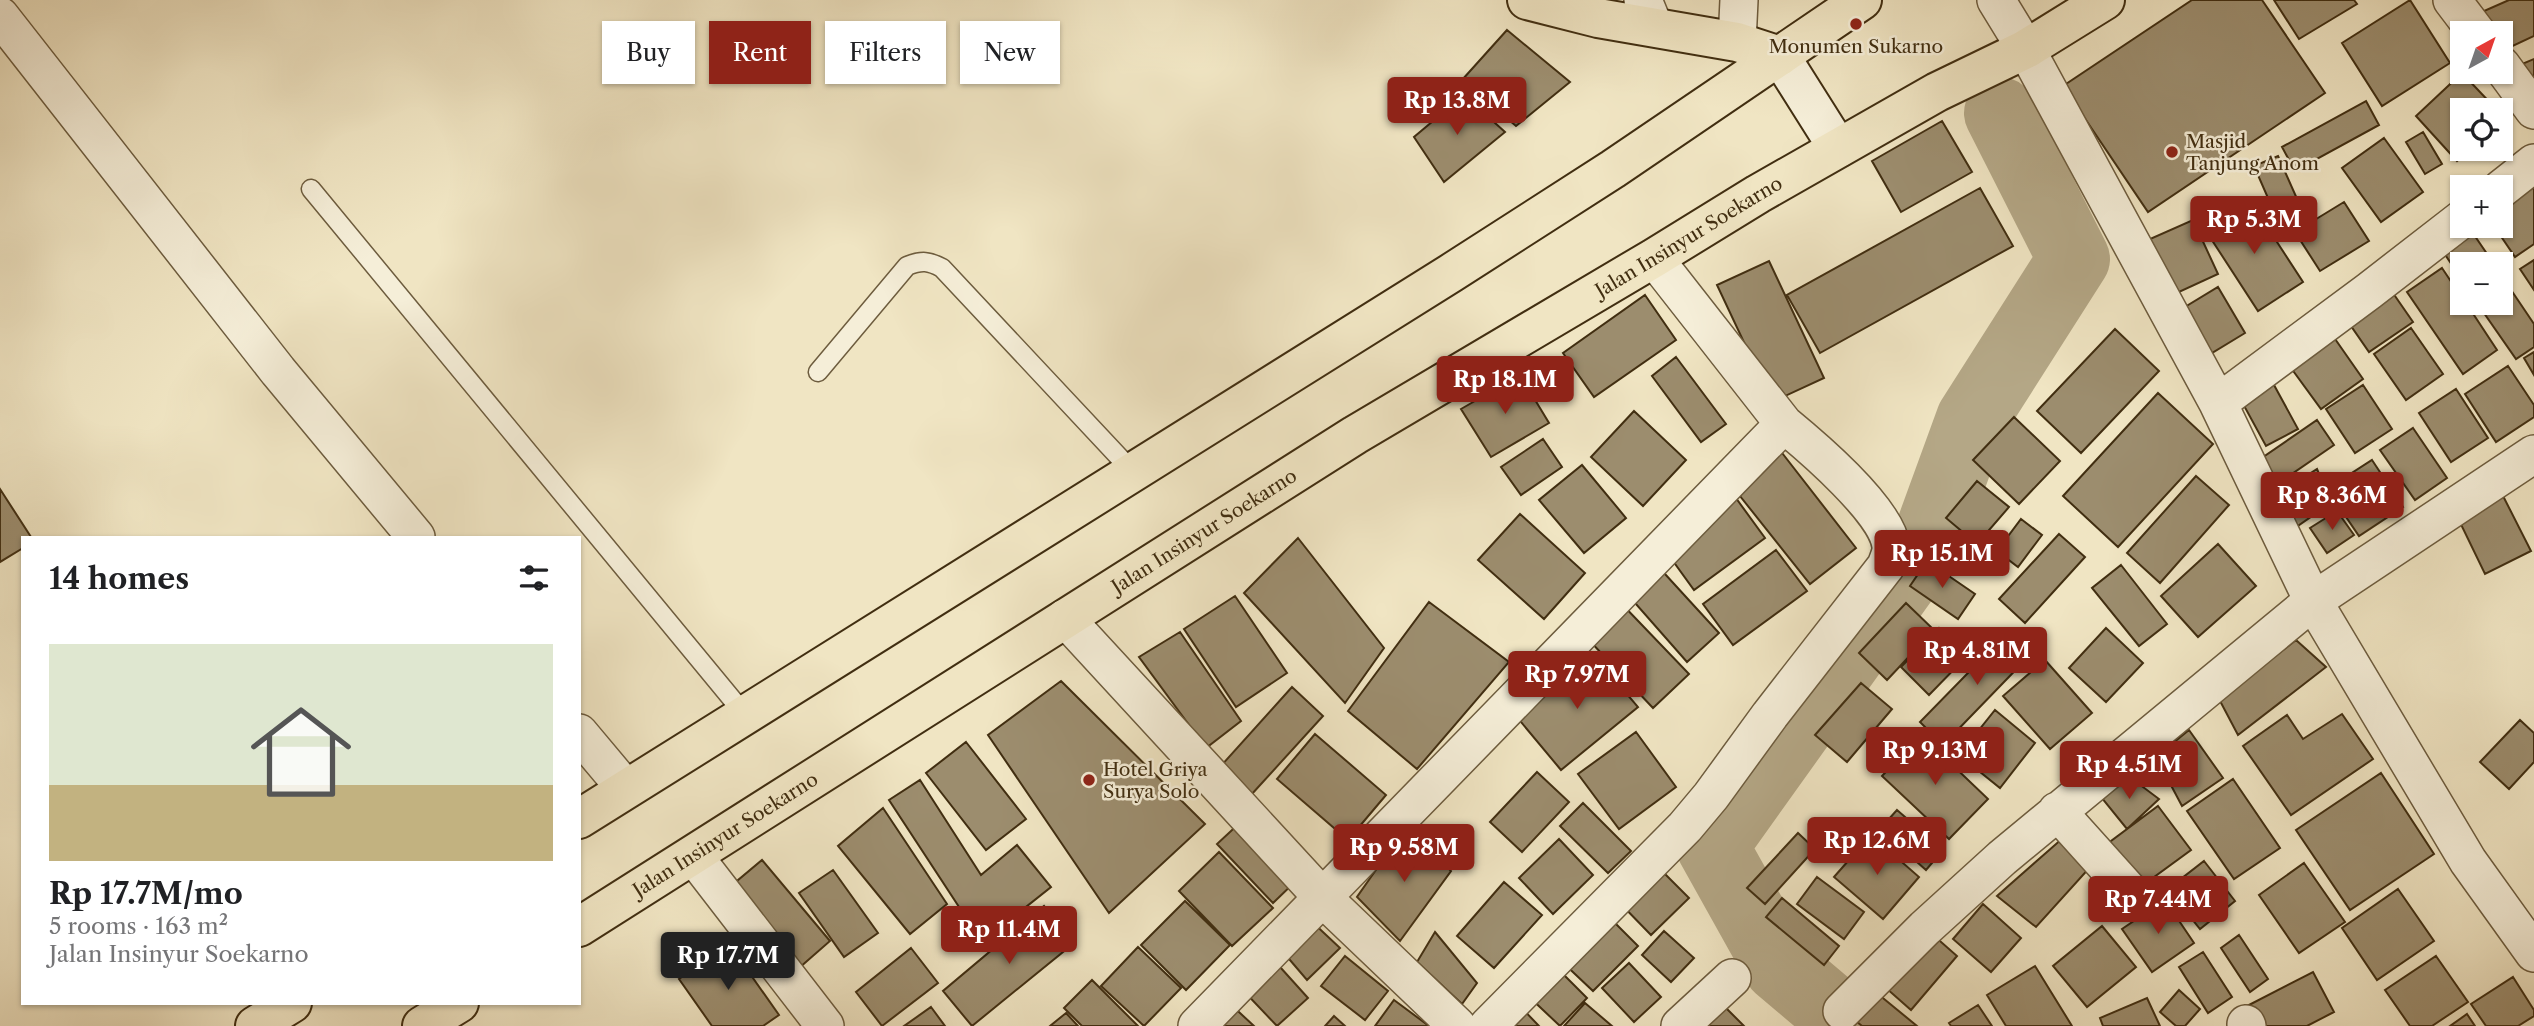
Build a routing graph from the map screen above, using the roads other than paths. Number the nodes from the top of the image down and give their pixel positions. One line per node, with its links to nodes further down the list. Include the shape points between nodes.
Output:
1 (1527, 0): 7 (main road, via 1598,18)
2 (1739, 0): 10 (street)
3 (1862, 0): 12 (main road)
4 (1996, 0): 11 (street)
5 (2452, 0): 9 (street)
6 (2083, 6): 11 (main road, Jalan Insinyur Soekarno)
7 (1649, 14): 10 (main road)
8 (0, 16): 26 (street, via 270,360)
9 (2468, 21)
10 (1737, 42): 12 (main road)
11 (2026, 49): 15 (main road, Jalan Insinyur Soekarno); 22 (street)
12 (1780, 56): 15 (main road); 25 (main road, via 1614,169)
13 (2513, 81): 14 (street)
14 (2534, 110)
15 (1838, 148): 20 (main road, Jalan Insinyur Soekarno)
16 (2534, 163): 17 (street)
17 (2513, 180)
18 (311, 189): 29 (lane)
19 (2450, 228): 22 (street)
20 (1654, 258): 23 (street); 28 (main road, Jalan Insinyur Soekarno, via 1355,435)
21 (818, 372): 25 (lane, via 907,266 930,261 942,268)
22 (2218, 403): 27 (street)
23 (1784, 424): 36 (street); 48 (street, via 1864,499 1888,533 1892,548 1886,566 1702,806)
24 (2534, 454): 27 (street)
25 (1134, 473): 29 (main road)
26 (415, 536)
27 (2314, 601): 32 (street); 38 (street, via 2468,861)
28 (1065, 618): 34 (main road, Jalan Insinyur Soekarno); 36 (street)
29 (746, 716): 31 (main road)
30 (581, 735): 31 (street)
31 (626, 789): 33 (main road)
32 (2057, 811): 35 (street); 42 (street, via 1925,928)
33 (581, 818)
34 (693, 855): 37 (main road, Jalan Insinyur Soekarno); 45 (street)
35 (2129, 891)
36 (1323, 898): 46 (street); 47 (street)
37 (581, 926)
38 (2534, 953)
39 (1732, 978): 49 (street)
40 (289, 1005): 43 (main road)
41 (456, 1005): 44 (main road)
42 (1842, 1011)
43 (255, 1026)
44 (422, 1026)
45 (825, 1026)
46 (1196, 1026)
47 (1457, 1026)
48 (1488, 1026)
49 (1680, 1026)

